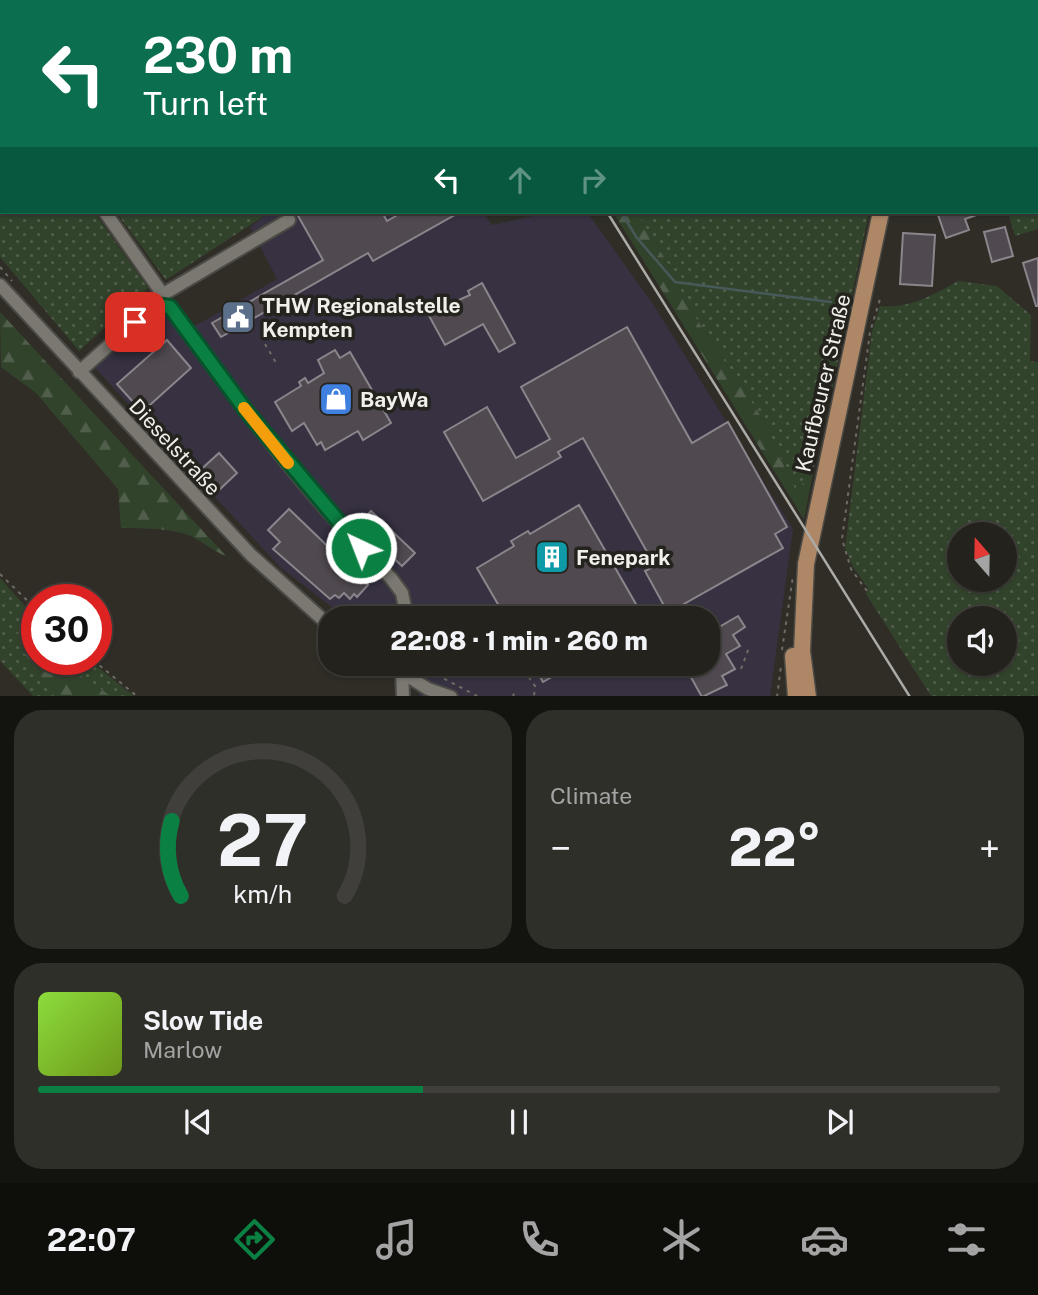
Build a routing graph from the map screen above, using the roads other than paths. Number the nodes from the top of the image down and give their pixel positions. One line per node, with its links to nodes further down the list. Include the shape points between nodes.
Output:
1 (106, 214): 5 (street)
2 (881, 214): 7 (main road, Kaufbeurer Straße)
3 (289, 220): 5 (street)
4 (0, 285): 6 (street, Dieselstraße)
5 (161, 300): 6 (street); 8 (street, via 335,520 391,578)
6 (79, 372): 9 (street, Dieselstraße, via 251,555)
7 (806, 564): 12 (main road, Kaufbeurer Straße, via 796,597); 17 (main road, Kaufbeurer Straße, via 802,651)
8 (405, 606)
9 (318, 615)
10 (402, 676): 13 (street)
11 (412, 676): 14 (street, via 428,689)
12 (794, 677): 15 (street); 16 (main road, Kaufbeurer Straße)
13 (403, 696)
14 (451, 696)
15 (786, 696)
16 (796, 696)
17 (808, 696)

